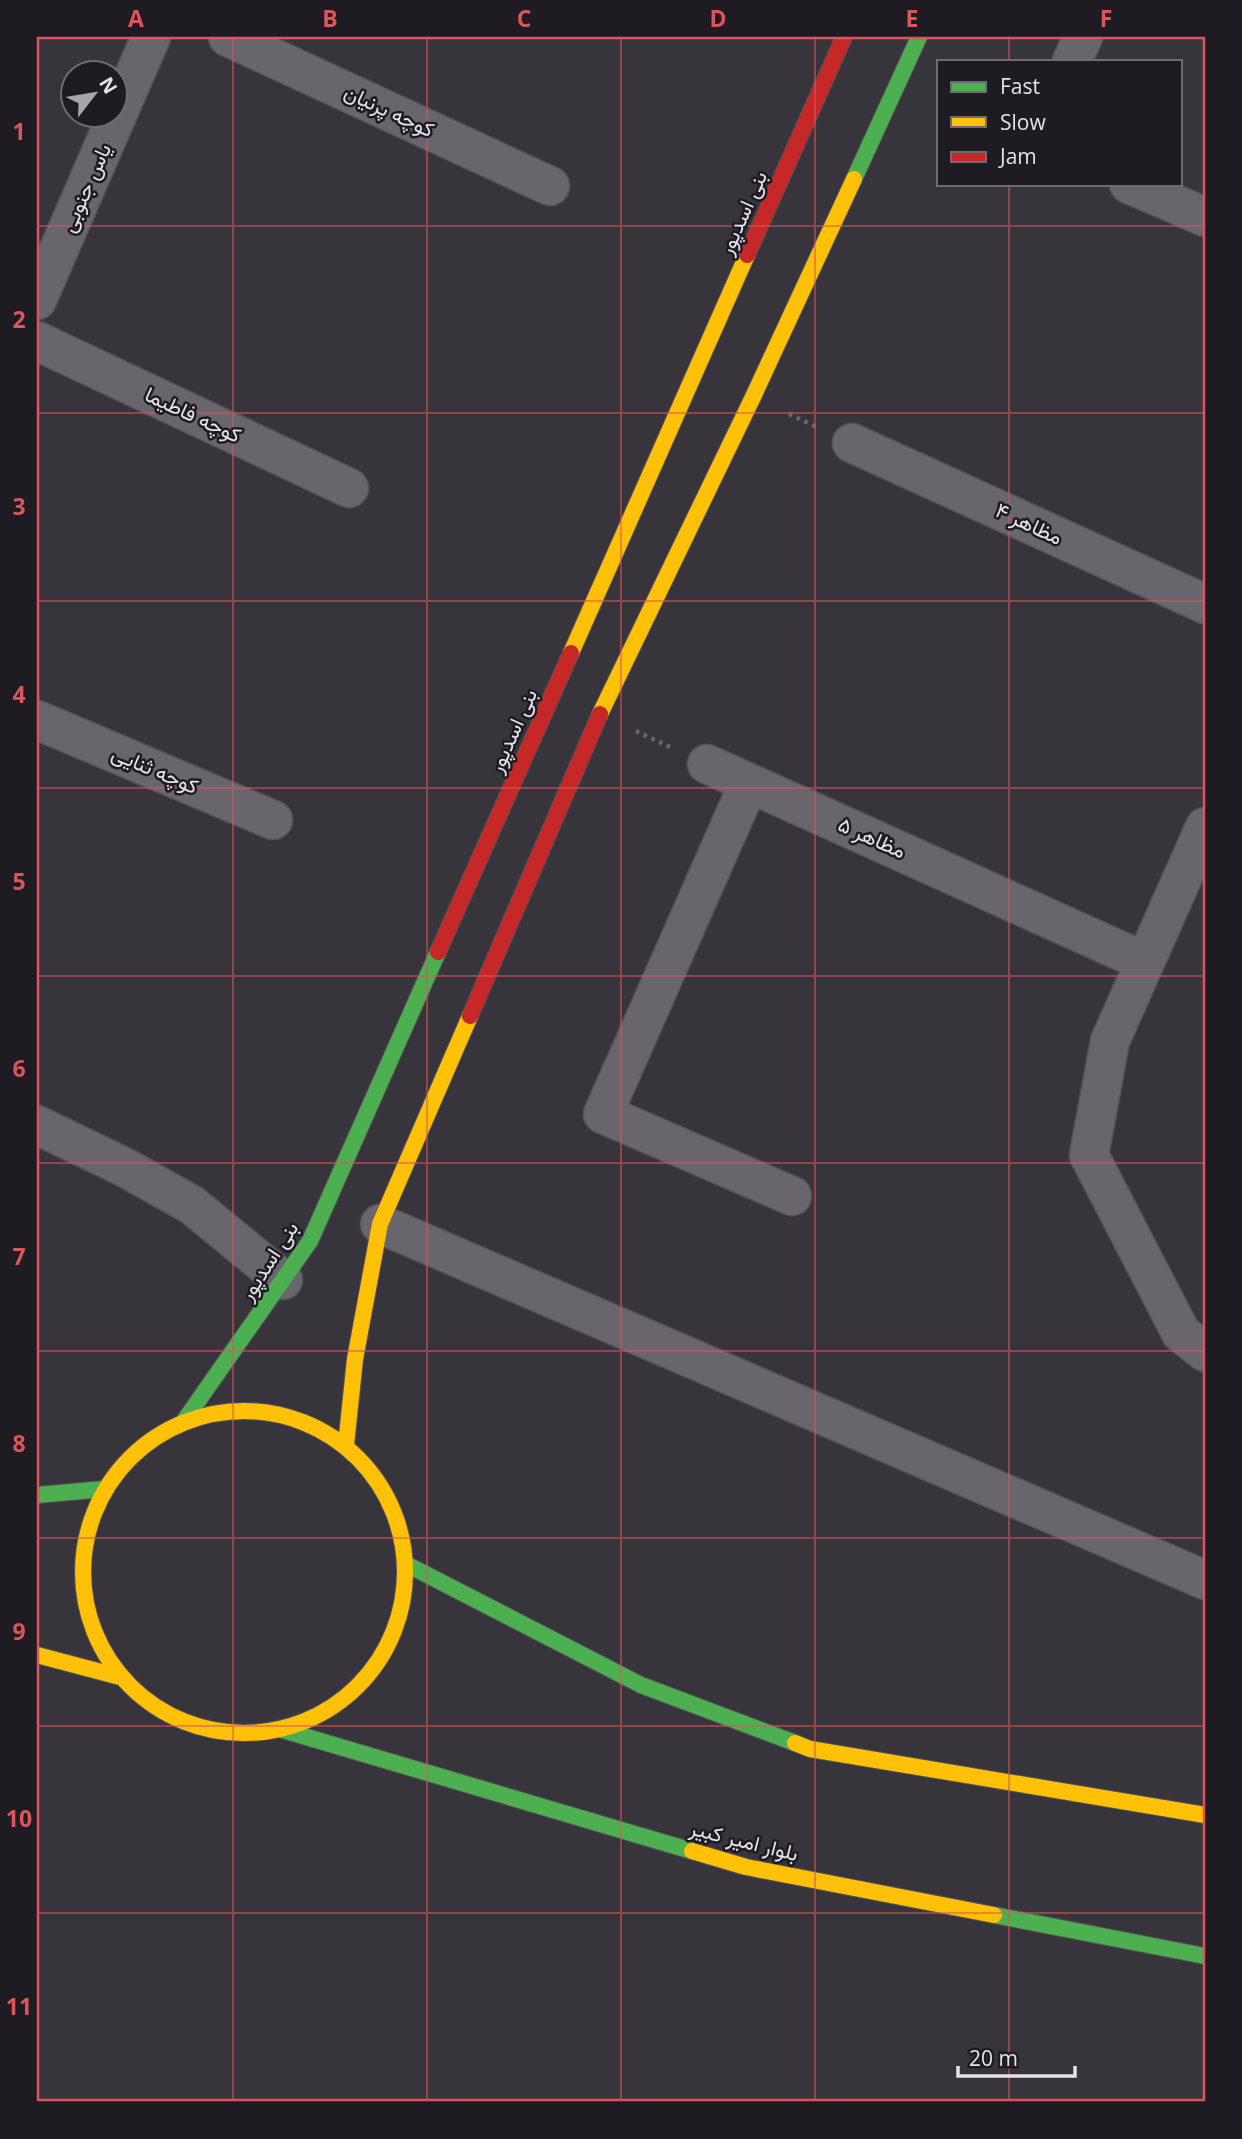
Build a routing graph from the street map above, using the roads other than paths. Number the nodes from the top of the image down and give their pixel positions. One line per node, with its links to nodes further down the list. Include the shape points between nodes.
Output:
1 (151, 37): 10 (street, یاس جنوبی)
2 (228, 37): 7 (street, کوچه پرنیان)
3 (844, 37): 24 (main road, بنی اسدپور, via 310,1241)
4 (919, 37): 23 (main road, via 600,715)
5 (1083, 37): 6 (street)
6 (1072, 60)
7 (550, 186)
8 (1134, 186): 9 (street)
9 (1205, 217)
10 (40, 282)
11 (37, 341): 13 (street, کوچه فاطیما)
12 (852, 443): 14 (street, مظاهر ۴)
13 (349, 488)
14 (1205, 604)
15 (37, 719): 18 (street, کوچه ثنایی)
16 (707, 764): 17 (street, مظاهر ۵)
17 (749, 783): 20 (street, مظاهر ۵); 22 (street, via 603,1114)
18 (273, 820)
19 (1205, 827): 20 (street)
20 (1145, 962): 25 (street, via 1110,1041 1089,1155 1181,1334)
21 (37, 1125): 24 (street, via 192,1205)
22 (792, 1196)
23 (380, 1224): 27 (main road, via 355,1359); 31 (street)
24 (283, 1280): 26 (main road, بنی اسدپور)
25 (1205, 1352)
26 (184, 1421): 27 (main road, via 240,1410 296,1418); 28 (main road, via 139,1448)
27 (346, 1446): 30 (main road, via 376,1479 397,1519)
28 (104, 1489): 29 (main road); 33 (main road, via 86,1536 82,1586 95,1634)
29 (37, 1494)
30 (406, 1563): 34 (main road, via 399,1619 374,1669 334,1707); 35 (main road, via 641,1685 810,1749)
31 (1205, 1580)
32 (37, 1655): 33 (main road)
33 (121, 1677): 34 (main road, via 167,1714 223,1733)
34 (283, 1730): 36 (main road, بلوار امیر کبیر, via 746,1867)
35 (1205, 1815)
36 (1205, 1956)

